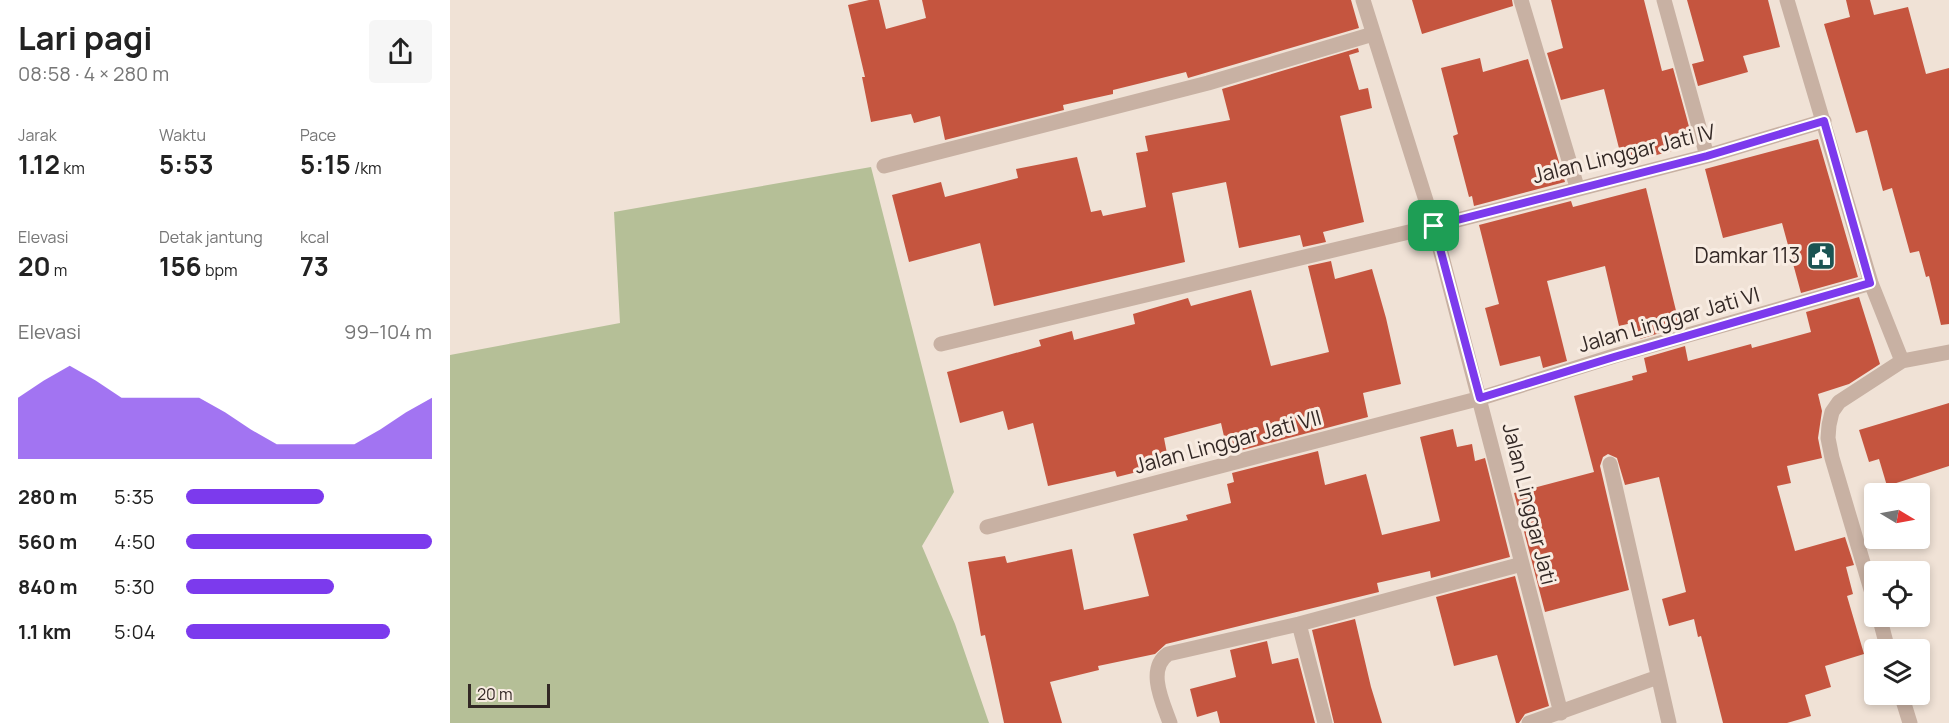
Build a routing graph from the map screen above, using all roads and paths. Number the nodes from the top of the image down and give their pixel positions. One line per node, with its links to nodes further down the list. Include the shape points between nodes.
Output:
1 (1363, 0): 5 (street, Jalan Linggar Jati)
2 (1521, 0): 9 (street)
3 (1664, 0): 7 (street)
4 (1787, 0): 6 (street)
5 (1372, 34): 8 (street, via 1208,83); 10 (street, Jalan Linggar Jati)
6 (1824, 121): 7 (street, Jalan Linggar Jati IV); 11 (street)
7 (1707, 156): 9 (street, Jalan Linggar Jati IV)
8 (884, 166)
9 (1576, 187): 10 (street, Jalan Linggar Jati IV)
10 (1434, 226): 12 (street, Jalan Linggar Jati IV); 15 (street, Jalan Linggar Jati)
11 (1870, 283): 14 (street); 15 (street, Jalan Linggar Jati VI)
12 (941, 344)
13 (1949, 352): 14 (street)
14 (1902, 361): 19 (street, via 1839,402 1829,425 1832,458)
15 (1480, 398): 17 (street, Jalan Linggar Jati VII); 18 (street, Jalan Linggar Jati)
16 (1610, 464): 21 (street)
17 (987, 528)
18 (1522, 564): 20 (street); 23 (street, Jalan Linggar Jati)
19 (1864, 566)
20 (1299, 624): 24 (street, via 1165,656 1157,678); 25 (street)
21 (1658, 677): 23 (street); 27 (street)
22 (1904, 705): 28 (street)
23 (1561, 713): 26 (street)
24 (1170, 723)
25 (1325, 723)
26 (1529, 723)
27 (1670, 723)
28 (1910, 723)

